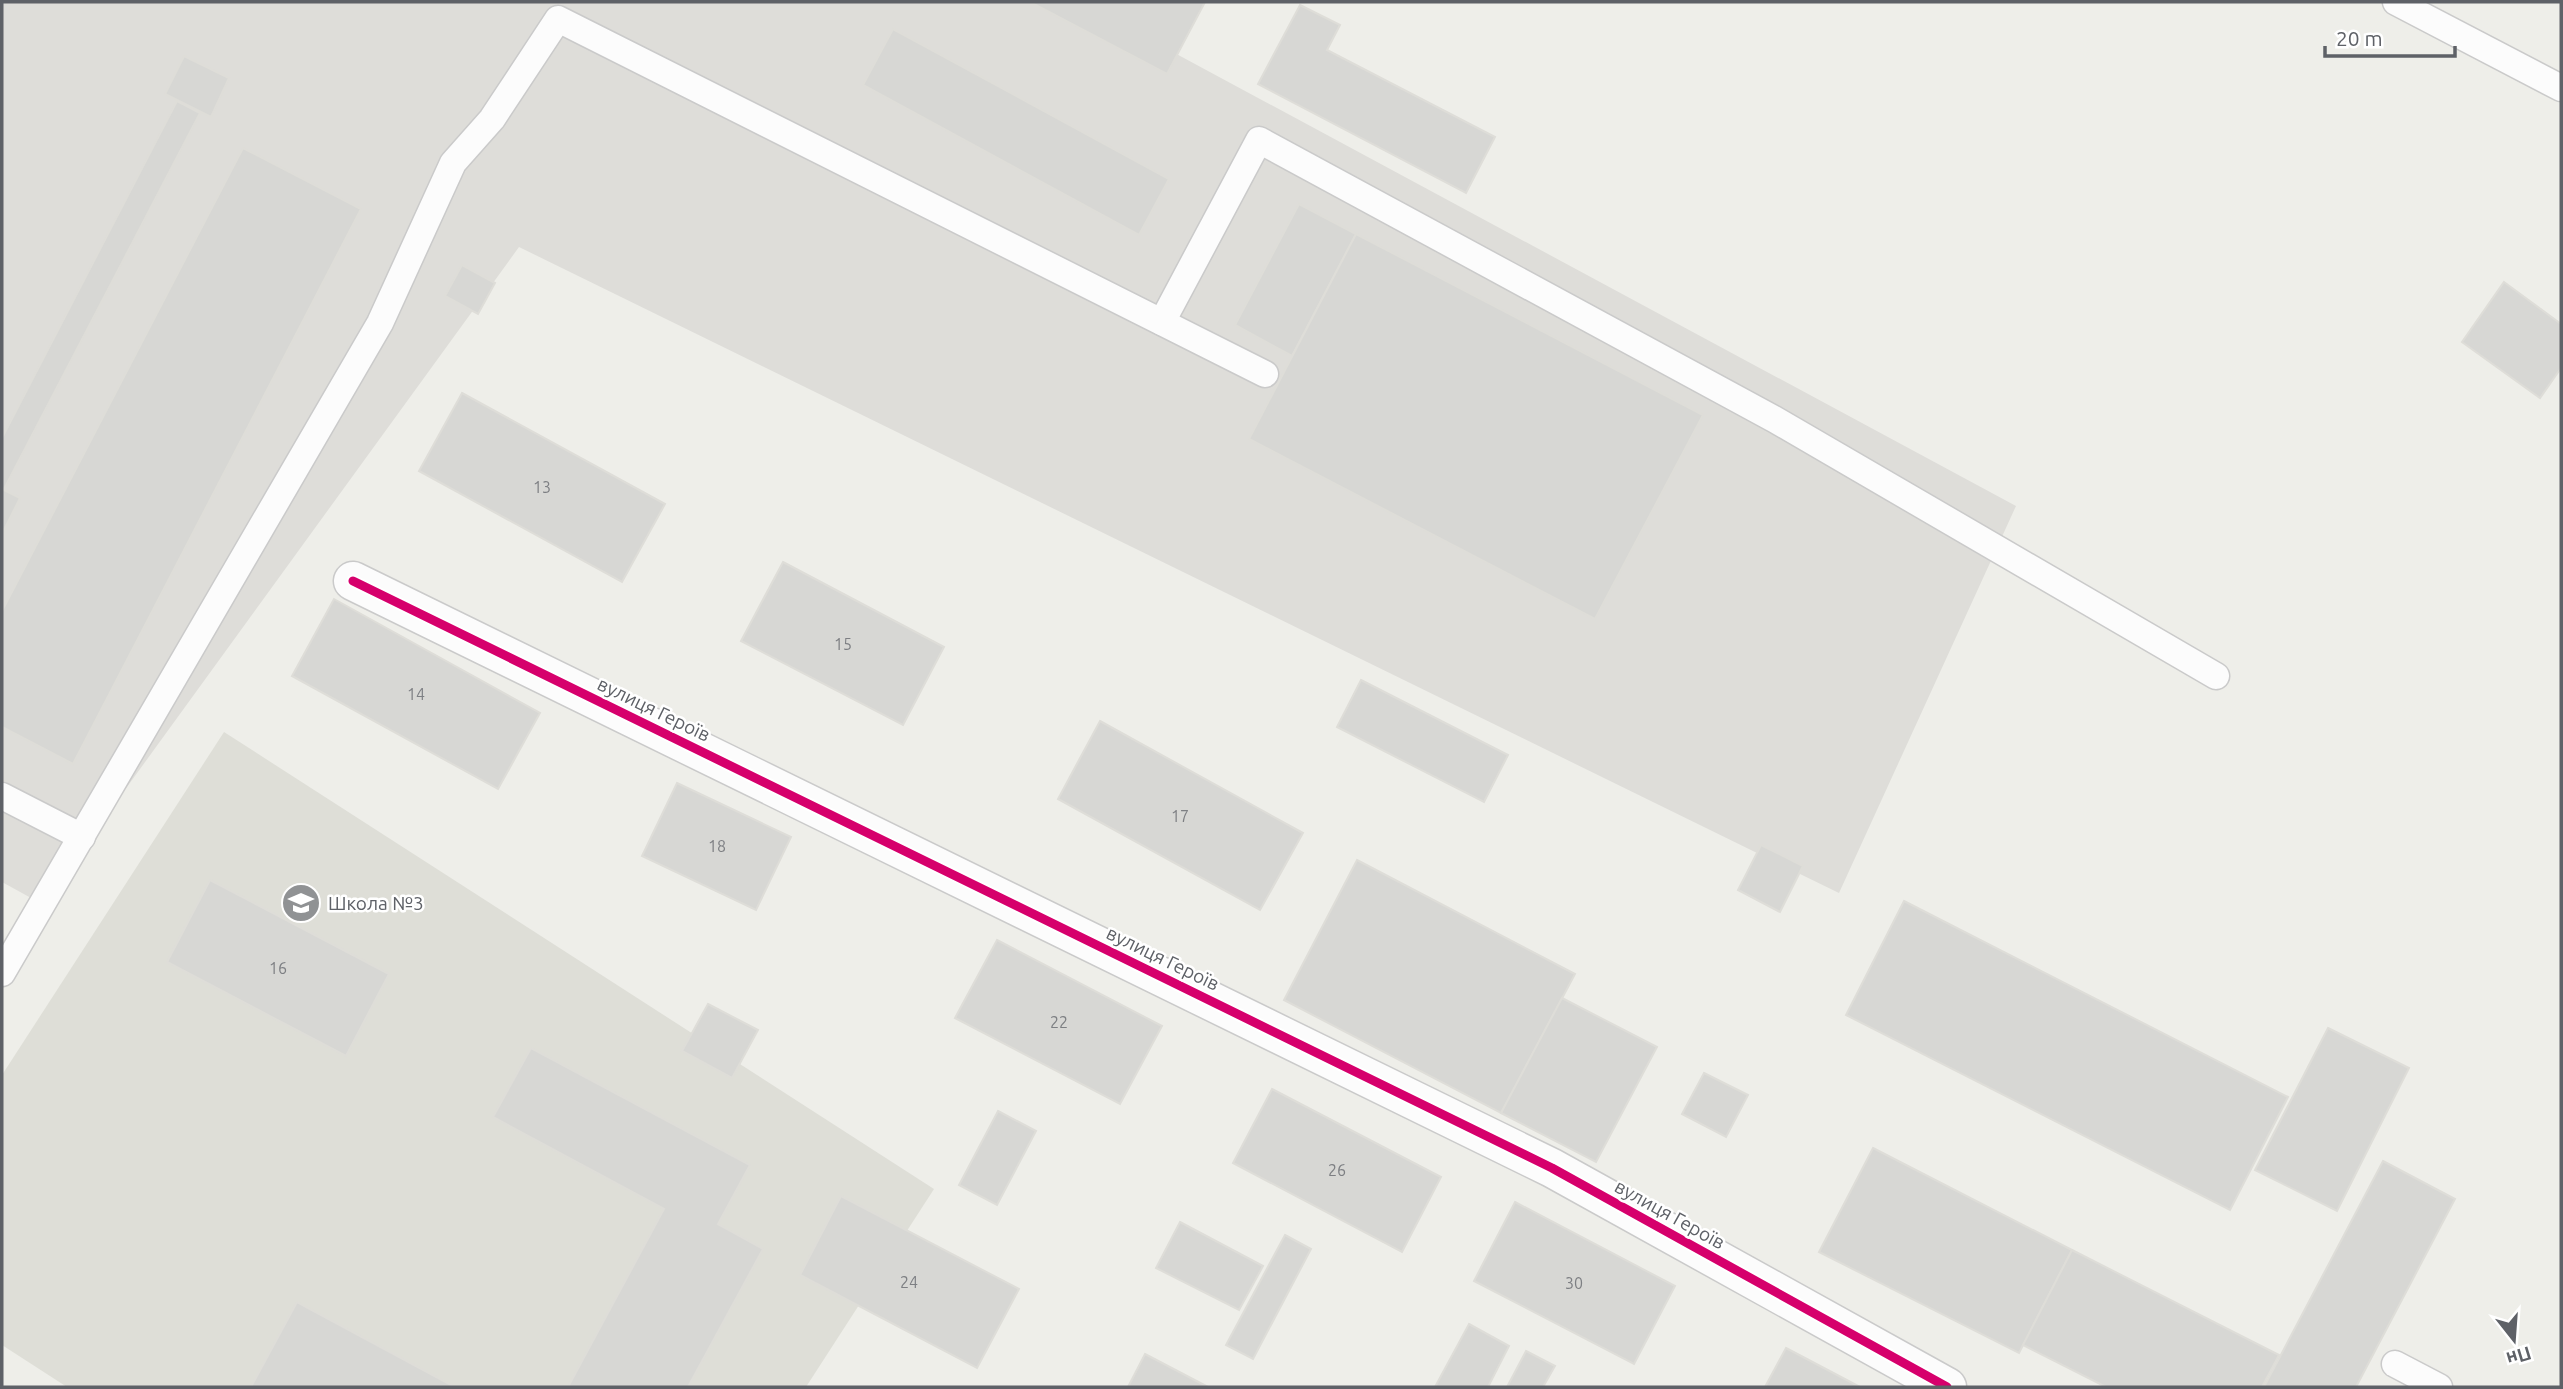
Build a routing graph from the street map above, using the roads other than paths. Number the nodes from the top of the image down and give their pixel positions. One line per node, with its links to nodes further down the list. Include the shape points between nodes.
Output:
1 (2396, 2): 2 (lane)
2 (2561, 88)
3 (1162, 322): 4 (lane); 6 (lane, via 1259,140 1774,419); 8 (lane, via 558,19 492,119 453,163 380,323)
4 (1265, 374)
5 (353, 582): 11 (street, вулиця Героїв, via 1552,1168)
6 (2216, 676)
7 (2, 796): 8 (lane)
8 (82, 836): 9 (lane)
9 (2, 973)
10 (2395, 1364): 12 (lane)
11 (1947, 1387)
12 (2439, 1387)

